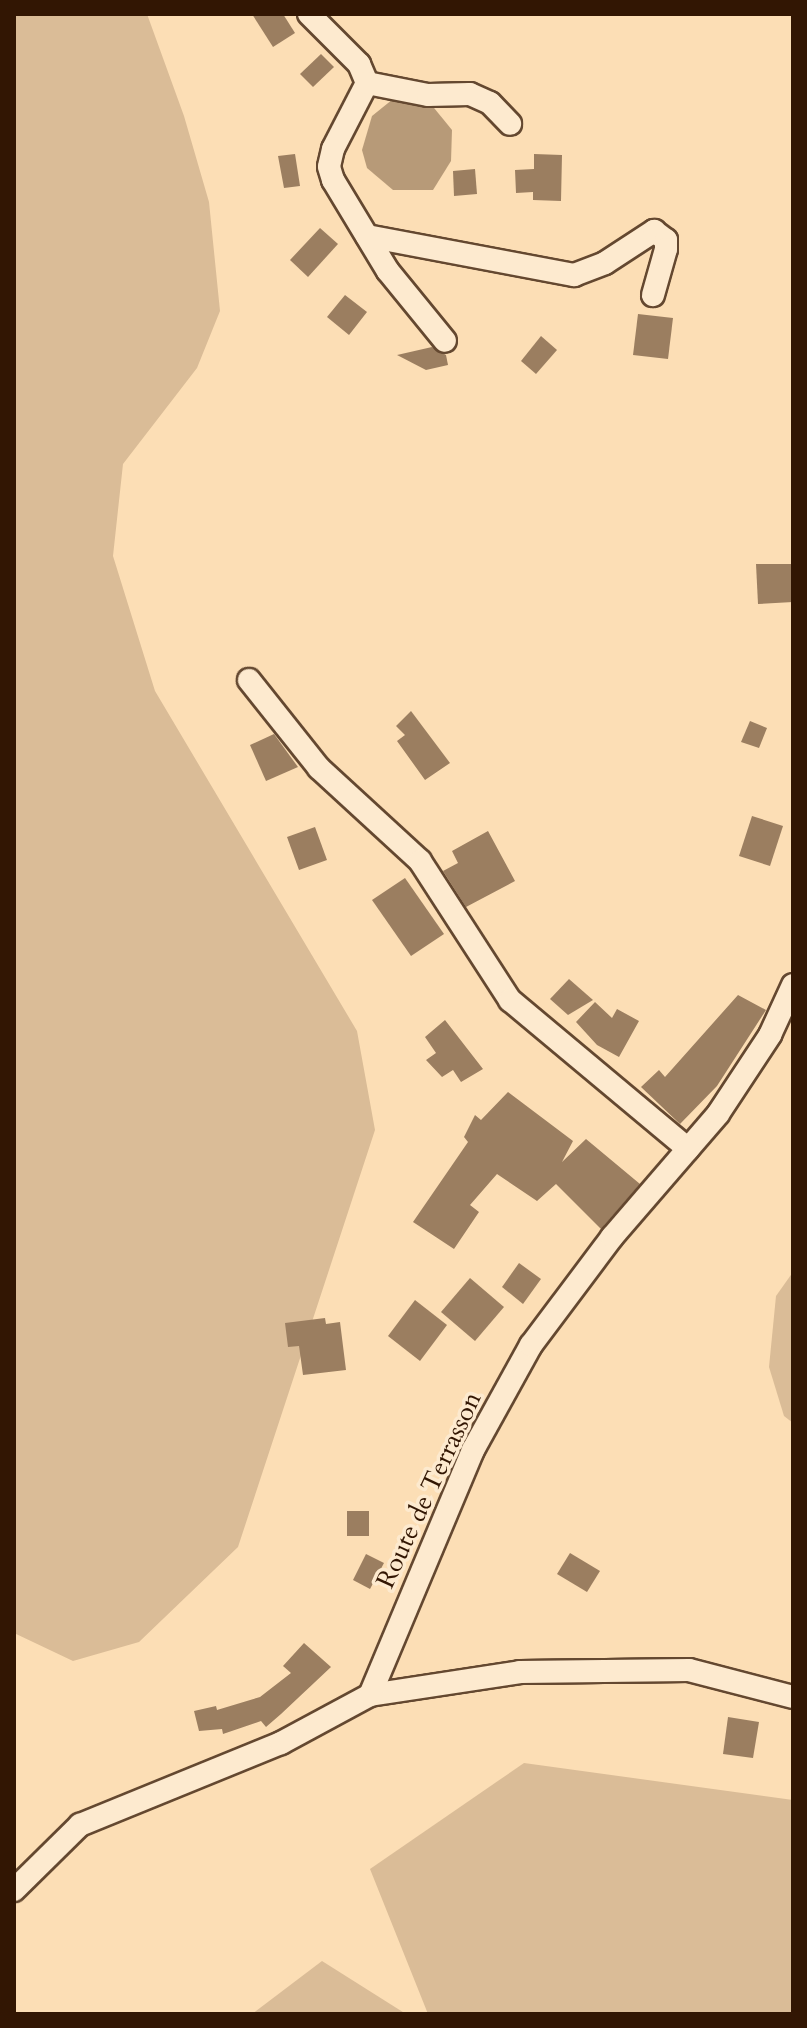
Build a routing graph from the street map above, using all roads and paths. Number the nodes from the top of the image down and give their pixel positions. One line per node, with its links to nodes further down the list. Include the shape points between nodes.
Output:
1 (309, 14): 2 (street, via 359,64)
2 (367, 83): 3 (street, via 428,95 470,94 490,103); 4 (street, via 329,167)
3 (510, 124)
4 (367, 236): 5 (street, via 574,275 605,263 654,231 666,240 666,249); 6 (street)
5 (653, 295)
6 (445, 341)
7 (249, 680): 11 (street, via 319,768 420,861 510,1000)
8 (792, 994): 9 (street, Route de Terrasson)
9 (770, 1035): 10 (street); 11 (street, Route de Terrasson)
10 (793, 1035)
11 (688, 1149): 12 (street, Route de Terrasson, via 531,1345 447,1506)
12 (370, 1695): 13 (street, via 520,1672 689,1670); 14 (street, via 281,1743 80,1825)
13 (793, 1697)
14 (14, 1890)

